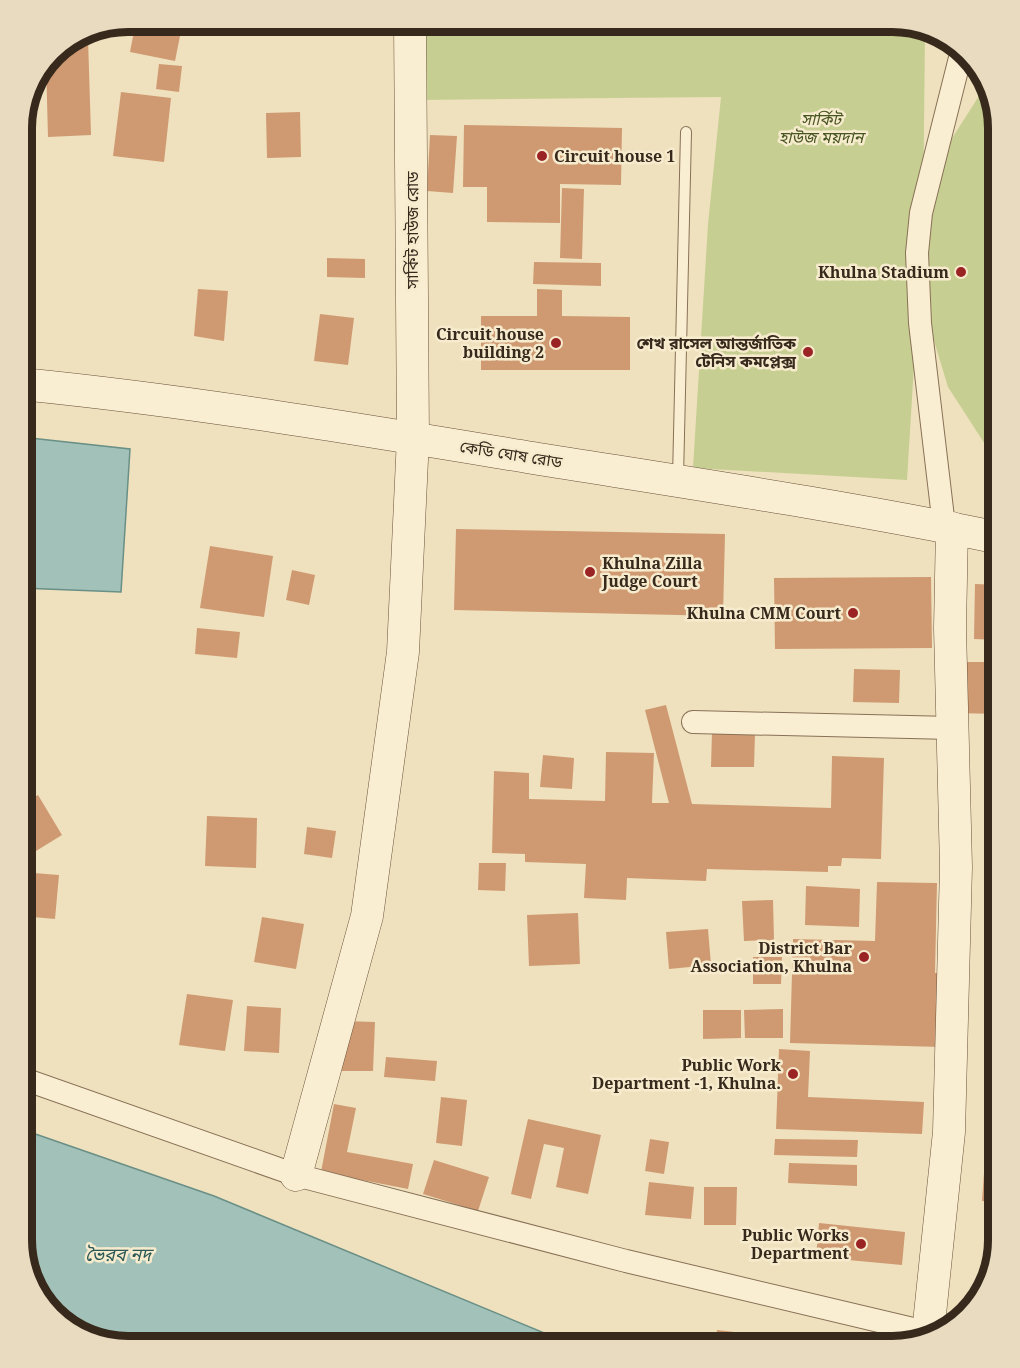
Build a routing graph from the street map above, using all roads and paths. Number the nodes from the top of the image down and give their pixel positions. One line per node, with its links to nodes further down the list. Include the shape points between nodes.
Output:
1 (410, 32): 5 (street, সার্কিট হাউজ রোড)
2 (960, 60): 7 (street, via 921,213 917,253 920,323)
3 (686, 132): 6 (lane)
4 (32, 385): 5 (street, কেডি ঘোষ রোড, via 121,394)
5 (413, 438): 6 (street, কেডি ঘোষ রোড); 12 (street, সার্কিট হাউজ রোড, via 403,652 367,916)
6 (678, 481): 7 (street, কেডি ঘোষ রোড)
7 (948, 527): 8 (street, কেডি ঘোষ রোড); 10 (street)
8 (988, 536)
9 (693, 722): 10 (street)
10 (952, 728): 13 (street, via 956,867 949,1132)
11 (32, 1082): 12 (street)
12 (296, 1175): 14 (street, via 626,1261)
13 (931, 1329)
14 (921, 1332)

